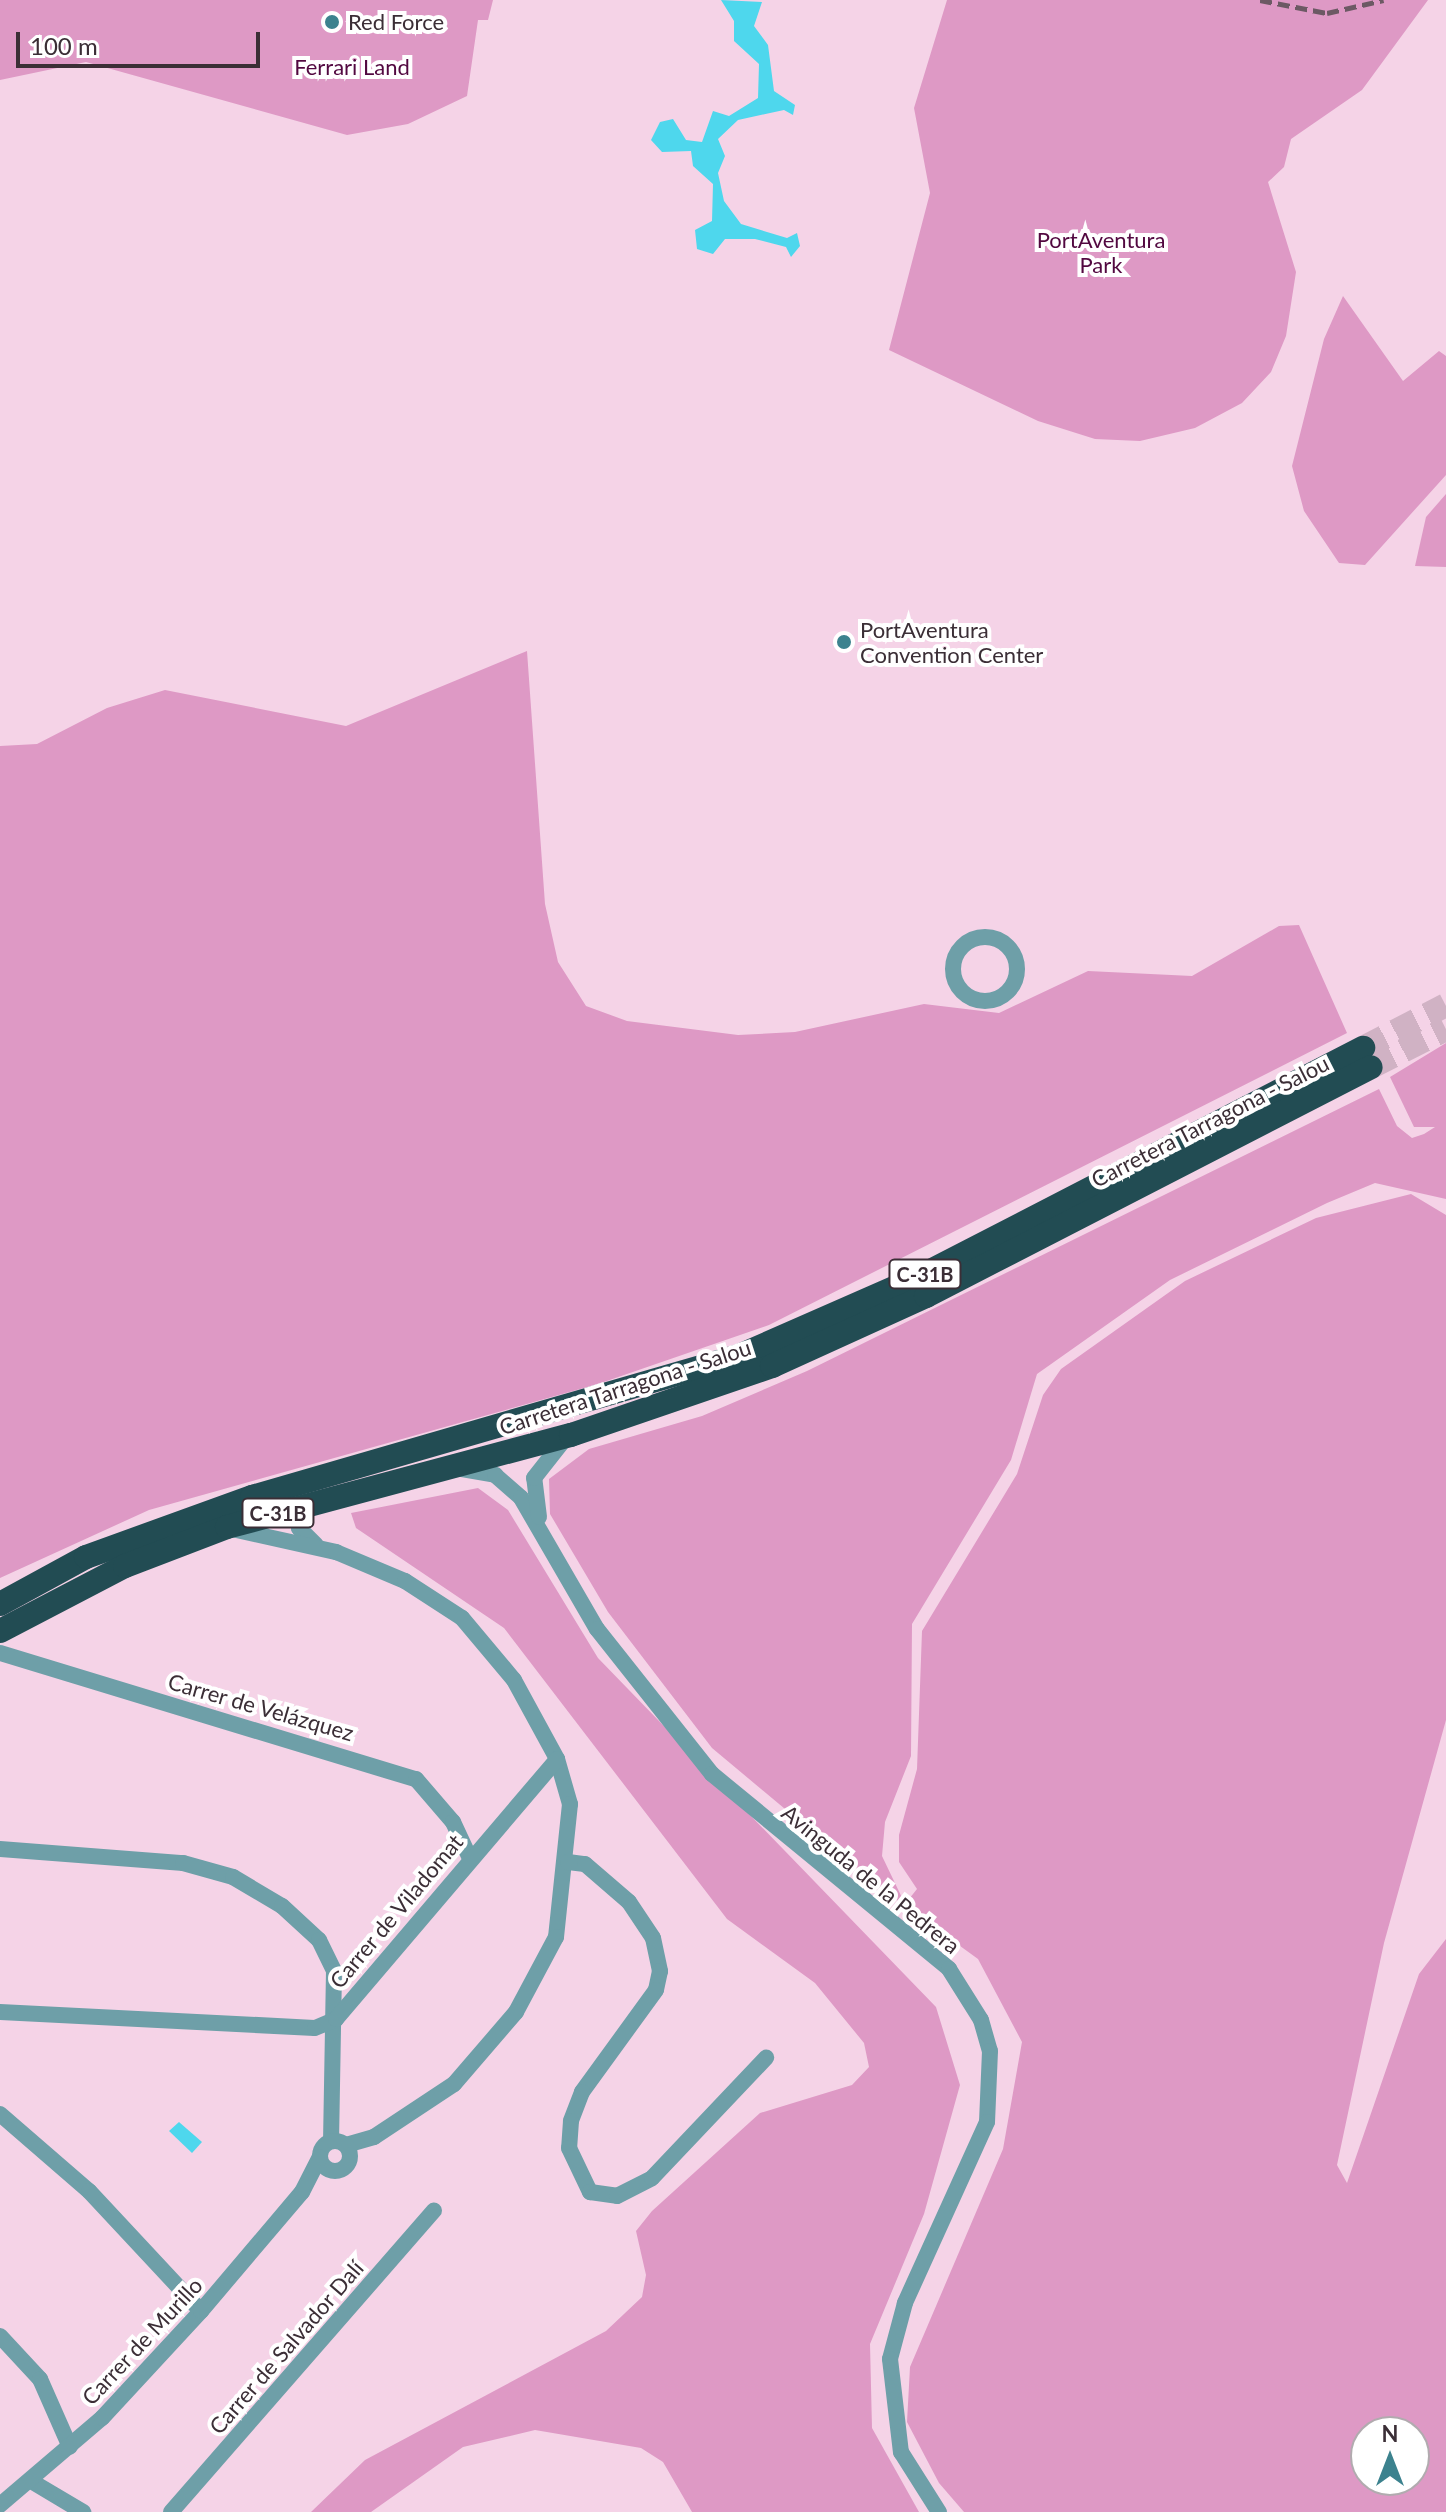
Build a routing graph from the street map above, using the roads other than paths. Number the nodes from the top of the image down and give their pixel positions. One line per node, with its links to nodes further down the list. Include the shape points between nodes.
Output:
1 (571, 1435): 2 (highway, Carretera Tarragona - Salou / C-31B); 6 (street, Avinguda de la Pedrera, via 534,1478 535,1505); 7 (highway, Carretera Tarragona - Salou / C-31B, via 758,1372 926,1296 1367,1058 919,1277 739,1356 252,1497)
2 (448, 1468): 3 (highway, Carretera Tarragona - Salou / C-31B); 6 (street, Avinguda de la Pedrera, via 495,1475 509,1486)
3 (308, 1505): 4 (highway, Carretera Tarragona - Salou / C-31B); 5 (street, via 299,1528)
4 (227, 1527): 5 (street); 10 (highway, Carretera Tarragona - Salou / C-31B, via 125,1566)
5 (317, 1546): 12 (street, via 405,1581 462,1618 494,1650)
6 (552, 1552): 30 (street, Avinguda de la Pedrera, via 635,1682 712,1774 949,1969 981,2020 990,2051 987,2122 905,2303 890,2359 901,2452)
7 (86, 1557): 8 (highway); 9 (highway, Carretera Tarragona - Salou / C-31B)
8 (0, 1591)
9 (0, 1604)
10 (0, 1631)
11 (0, 1653): 14 (street, Carrer de Velázquez, via 416,1779 453,1822)
12 (557, 1759): 14 (street, Carrer de Viladomat); 15 (street, via 570,1804)
13 (0, 1849): 17 (street, via 183,1863 233,1877 319,1940 334,1971)
14 (469, 1857): 17 (street, Carrer de Viladomat)
15 (568, 1862): 18 (street, via 585,1864 629,1902 653,1938 660,1971 656,1990 582,2092 571,2121 569,2148 590,2192 617,2196 652,2178); 20 (street, via 556,1937 516,2012 454,2084 374,2137)
16 (0, 2012): 17 (street, Carrer de Viladomat, via 315,2028)
17 (336, 2019): 20 (street)
18 (766, 2058)
19 (0, 2114): 23 (street, via 89,2191)
20 (343, 2148): 21 (street, Carrer de Murillo); 21 (street)
21 (325, 2164): 23 (street, Carrer de Murillo)
22 (434, 2210): 29 (street, Carrer de Salvador Dalí)
23 (201, 2311): 25 (street, Carrer de Murillo)
24 (0, 2336): 25 (street, via 40,2379)
25 (70, 2447): 26 (street, Carrer de Murillo)
26 (31, 2481): 27 (street, Carrer de Murillo); 28 (street)
27 (0, 2505)
28 (83, 2512)
29 (171, 2512)
30 (939, 2512)

